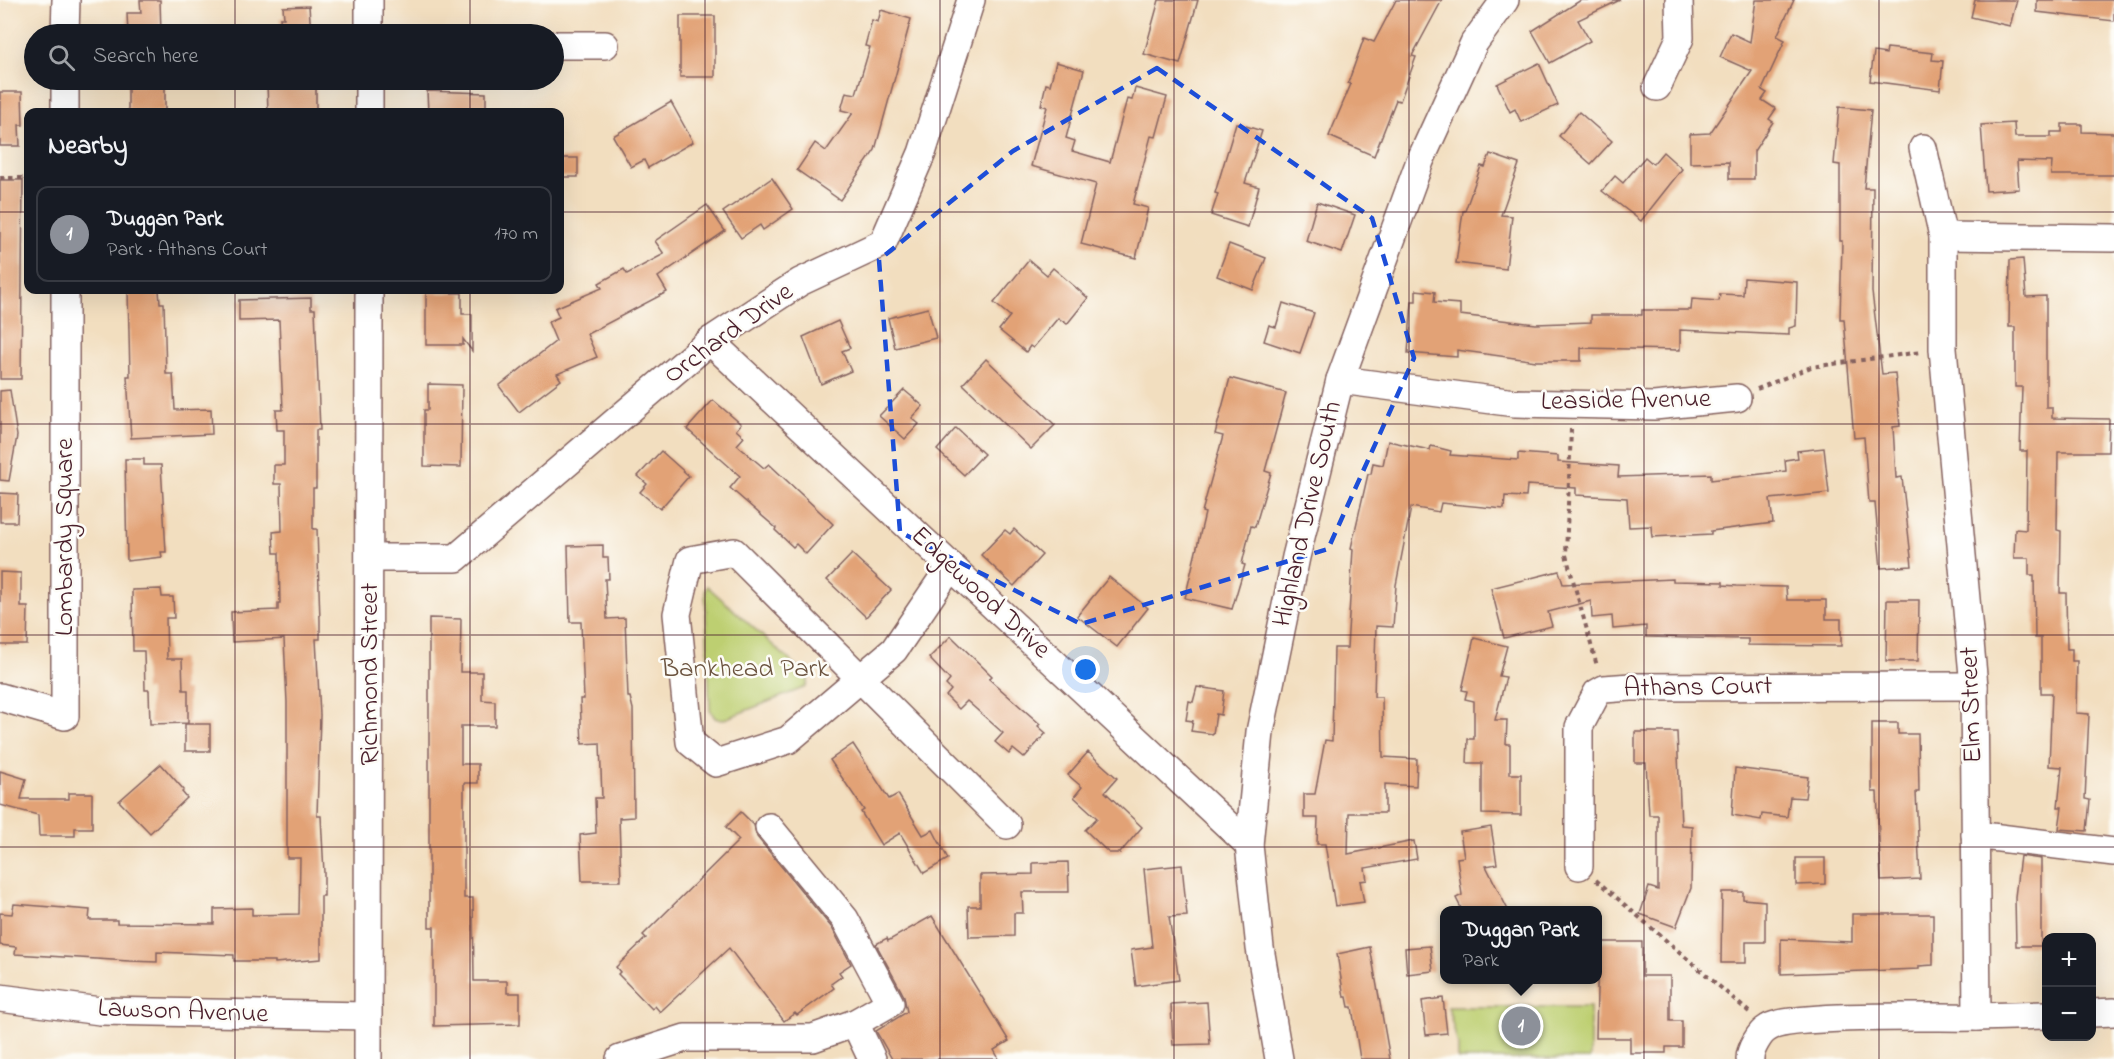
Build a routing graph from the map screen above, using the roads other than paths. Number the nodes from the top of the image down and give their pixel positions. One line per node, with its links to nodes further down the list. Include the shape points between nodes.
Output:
1 (66, 0): 6 (street)
2 (369, 0): 7 (street)
3 (971, 0): 20 (street, Orchard Drive, via 922,153 883,243 800,282)
4 (1505, 0): 21 (street, Highland Drive South, via 1474,43 1420,161)
5 (1679, 0): 10 (street, via 1680,38)
6 (66, 24)
7 (369, 24)
8 (564, 45): 9 (street)
9 (605, 45)
10 (1657, 87)
11 (65, 90): 13 (street)
12 (369, 90): 14 (street)
13 (65, 108)
14 (369, 108)
15 (1923, 148): 16 (street, Elm Street)
16 (1943, 236): 17 (street); 26 (street, Elm Street, via 1943,349)
17 (2114, 238)
18 (65, 294): 27 (street, Lombardy Square, via 65,716)
19 (369, 294): 23 (street, Richmond Street)
20 (710, 341): 23 (street, Orchard Drive, via 456,558); 24 (street, Edgewood Drive)
21 (1340, 380): 22 (street, Leaside Avenue, via 1515,403 1654,406); 31 (street, Highland Drive South, via 1296,557 1260,732)
22 (1737, 398)
23 (371, 558): 38 (street, Richmond Street)
24 (951, 566): 25 (street, via 894,650); 31 (street, Edgewood Drive)
25 (859, 679): 25 (street, via 788,740 716,763 690,742 677,614 690,560 734,552); 28 (street)
26 (1974, 686): 30 (street, Elm Street); 33 (street, Athans Court, via 1604,689 1580,727)
27 (0, 697)
28 (1007, 825)
29 (769, 827): 40 (street, via 845,919 890,1003)
30 (1975, 835): 32 (street); 39 (street, Elm Street)
31 (1250, 845): 44 (street, Highland Drive South, via 1260,948)
32 (2114, 852)
33 (1580, 866)
34 (0, 998): 38 (street, Lawson Avenue, via 100,1011)
35 (2114, 1012): 36 (street)
36 (2096, 1013)
37 (2042, 1015): 39 (street)
38 (367, 1016): 41 (street, Richmond Street)
39 (1977, 1017): 45 (street, via 1804,1020 1768,1028 1750,1051)
40 (855, 1023): 42 (street, via 813,1038 685,1038); 43 (street)
41 (368, 1059)
42 (620, 1059)
43 (872, 1059)
44 (1279, 1059)
45 (1750, 1059)

